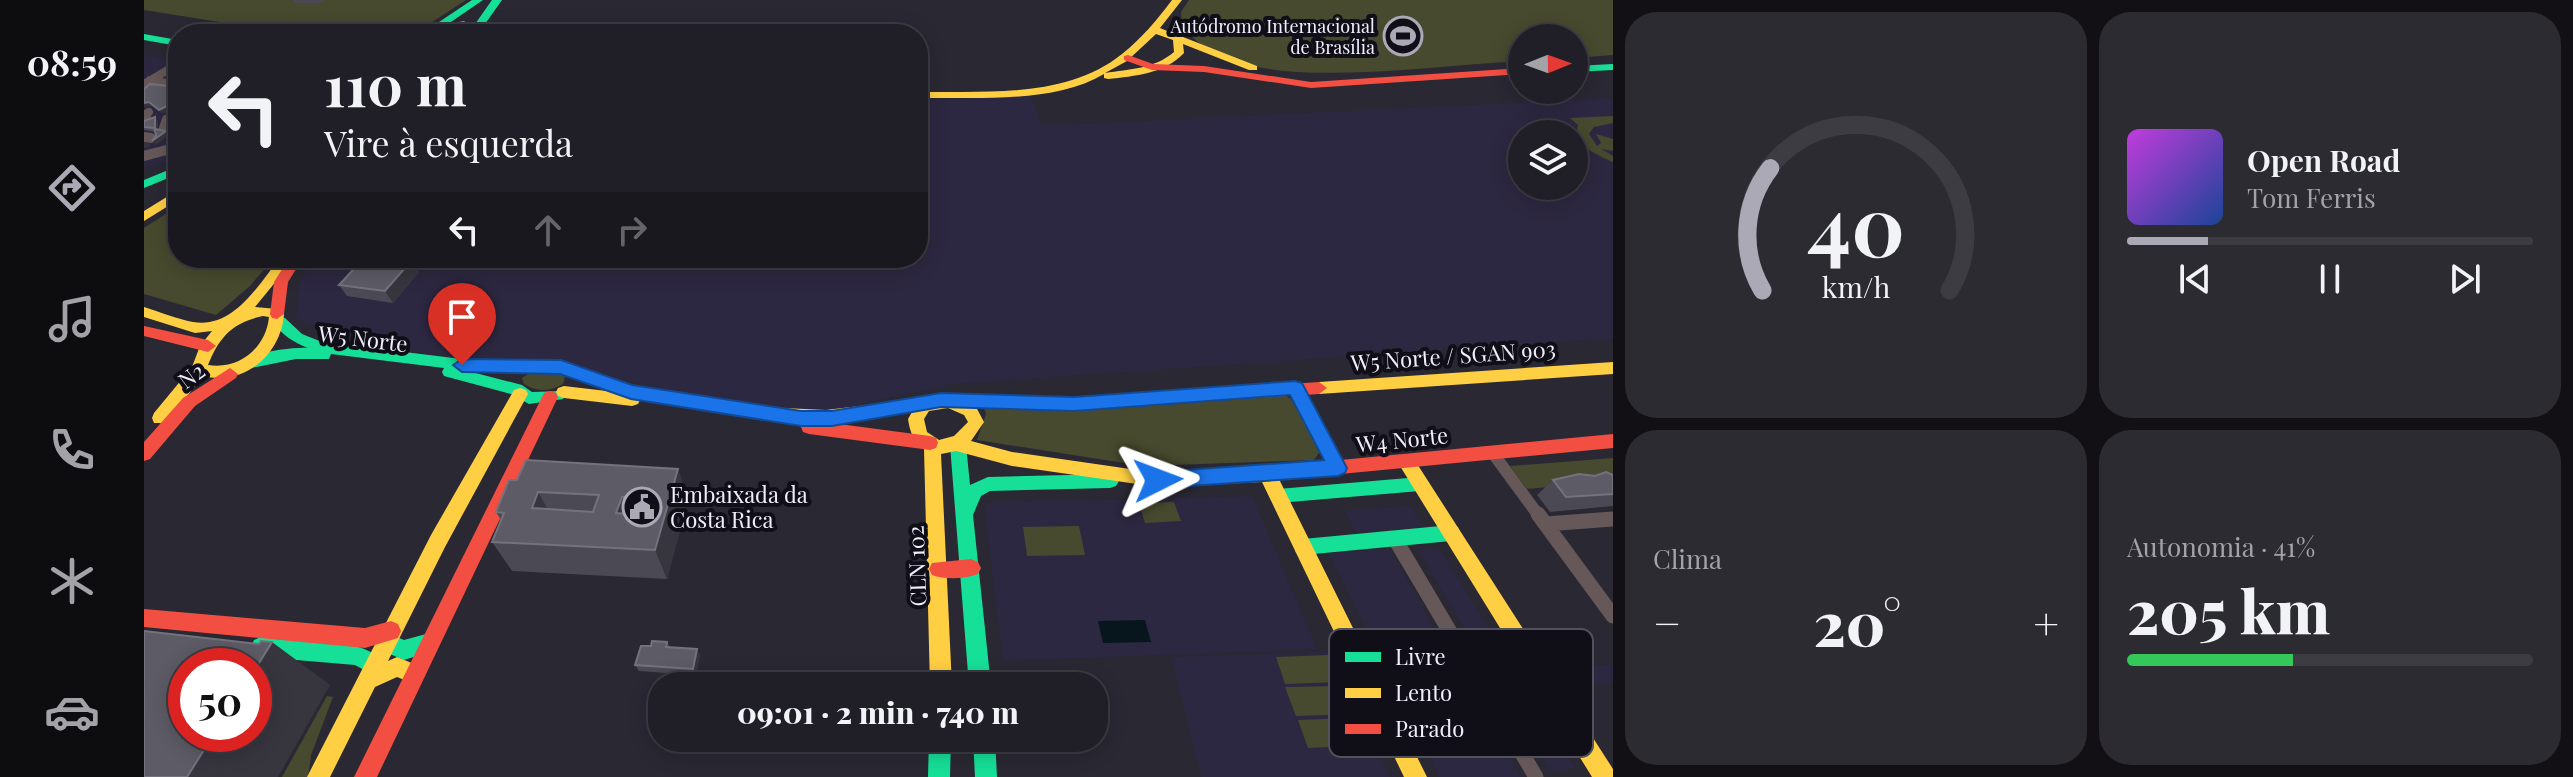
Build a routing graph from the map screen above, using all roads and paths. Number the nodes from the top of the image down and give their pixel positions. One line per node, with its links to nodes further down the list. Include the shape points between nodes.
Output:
1 (478, 0): 4 (main road)
2 (497, 0): 5 (main road)
3 (1173, 6): 6 (main road); 8 (main road)
4 (441, 24)
5 (480, 24)
6 (1156, 30): 8 (main road); 12 (main road)
7 (144, 37): 9 (main road)
8 (1183, 37): 16 (main road, via 1179,53); 19 (main road, via 1255,68 1301,75)
9 (168, 41)
10 (144, 46): 11 (main road)
11 (168, 50)
12 (1128, 58): 16 (main road); 22 (main road)
13 (1613, 58): 14 (main road)
14 (1588, 60)
15 (1613, 67): 18 (main road)
16 (1159, 68): 17 (main road); 21 (main road)
17 (1178, 68): 20 (main road, via 1311,85); 21 (main road)
18 (1588, 68)
19 (1508, 69)
20 (1508, 70)
21 (1142, 71): 22 (main road)
22 (1087, 79): 23 (main road, via 1038,90)
23 (928, 95)
24 (168, 150): 25 (street)
25 (146, 156)
26 (168, 174): 27 (main road)
27 (144, 184)
28 (168, 201): 29 (main road)
29 (144, 217)
30 (280, 268): 33 (main road)
31 (290, 268): 34 (main road, via 281,282)
32 (144, 312): 35 (main road, via 195,328)
33 (241, 315): 34 (main road, via 263,311); 35 (main road)
34 (278, 318): 38 (main road, via 276,333); 39 (main road, W5 Norte, via 297,338 320,347 435,363)
35 (227, 324): 37 (main road, N2)
36 (144, 331): 37 (main road)
37 (208, 346): 41 (main road, N2)
38 (251, 362): 43 (main road, N2); 45 (main road, W5 Norte, via 296,353 355,358 457,373)
39 (531, 367): 42 (main road, W5 Norte); 45 (main road, via 520,376)
40 (1613, 368): 44 (main road, W5 Norte / SGAN 903)
41 (199, 369): 43 (main road, via 208,374); 49 (main road, N2)
42 (571, 371): 46 (main road); 48 (main road, W5 Norte, via 646,395 801,419)
43 (235, 372): 54 (main road, N2, via 189,402)
44 (1295, 388): 47 (main road, W5 Norte / SGAN 903, via 1074,404); 56 (main road)
45 (518, 392): 46 (main road, W5 Norte, via 529,398); 74 (main road)
46 (557, 395): 51 (main road); 75 (main road)
47 (950, 401): 48 (main road); 52 (main road, via 969,410 974,419 975,429)
48 (932, 402): 51 (main road, via 916,419 919,433)
49 (144, 438)
50 (1613, 441): 53 (main road, W4 Norte)
51 (931, 444): 52 (main road); 68 (main road, CLN 102)
52 (959, 445): 58 (main road, W4 Norte, via 1012,459); 63 (main road)
53 (1492, 452): 55 (main road, W4 Norte); 62 (street)
54 (144, 454)
55 (1406, 461): 56 (main road, W4 Norte); 59 (main road)
56 (1338, 468): 57 (main road, W4 Norte)
57 (1267, 474): 58 (main road, W4 Norte); 60 (main road)
58 (1158, 480): 63 (main road, via 988,484 973,492)
59 (1420, 484): 60 (main road); 64 (main road)
60 (1278, 496): 66 (main road)
61 (1613, 519): 62 (street)
62 (1546, 524): 69 (street)
63 (967, 531): 67 (main road)
64 (1451, 533): 65 (main road); 73 (main road)
65 (1395, 539): 66 (main road); 72 (street)
66 (1303, 547): 71 (main road)
67 (971, 568): 68 (main road); 78 (main road)
68 (939, 569): 77 (main road, CLN 102)
69 (1613, 616)
70 (144, 618): 74 (main road)
71 (1343, 629)
72 (1448, 629)
73 (1512, 629)
74 (388, 636): 75 (main road, via 404,650); 79 (main road)
75 (426, 644): 80 (main road)
76 (248, 645): 79 (main road, via 359,655)
77 (941, 672)
78 (979, 672)
79 (370, 673): 80 (main road, via 397,667); 86 (main road)
80 (412, 673): 87 (main road)
81 (940, 752): 88 (main road)
82 (985, 752): 89 (main road)
83 (1406, 757): 90 (main road)
84 (1524, 757): 91 (street)
85 (1592, 757): 92 (main road)
86 (318, 777)
87 (365, 777)
88 (939, 777)
89 (986, 777)
90 (1416, 777)
91 (1536, 777)
92 (1605, 777)

